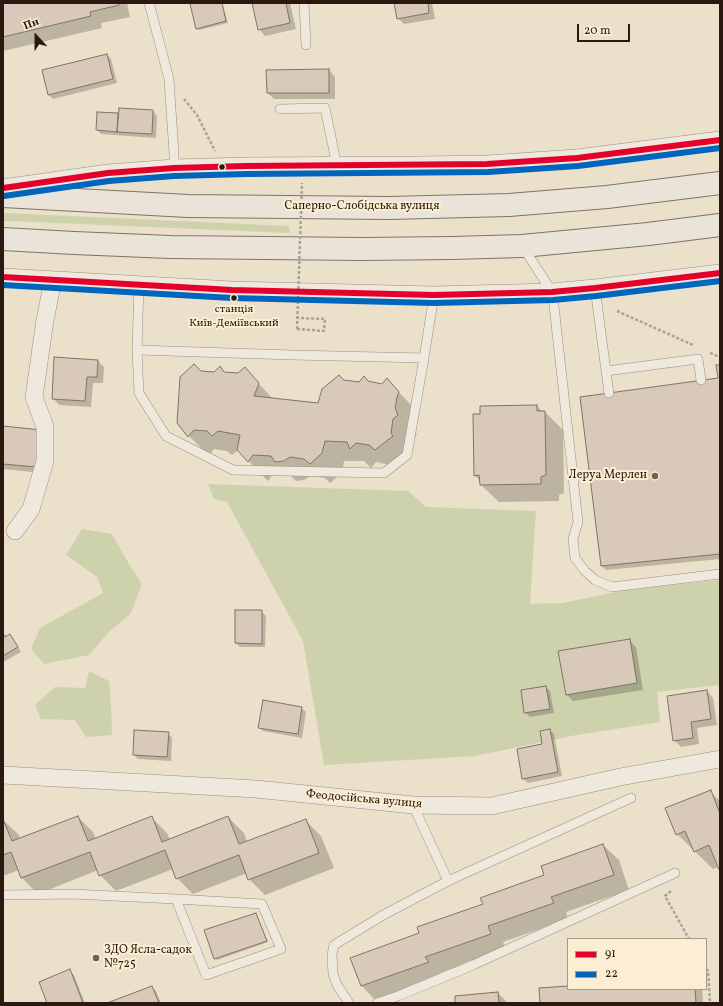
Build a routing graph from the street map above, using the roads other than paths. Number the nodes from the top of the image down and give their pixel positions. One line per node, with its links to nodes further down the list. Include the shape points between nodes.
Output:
1 (149, 3): 7 (lane, via 169,79)
2 (304, 3): 3 (lane)
3 (306, 45)
4 (280, 109): 6 (lane, via 325,108)
5 (720, 140): 6 (street, via 577,158 487,164)
6 (337, 166): 7 (street)
7 (174, 168): 9 (street, via 108,173)
8 (720, 183): 10 (main road, Саперно-Слобідська вулиця, via 524,204 389,208 188,206)
9 (3, 188)
10 (3, 196)
11 (720, 225): 13 (main road)
12 (3, 239): 13 (main road, via 170,247 362,249)
13 (522, 246): 19 (lane)
14 (720, 273): 18 (street)
15 (3, 277): 16 (street)
16 (53, 280): 17 (street); 26 (street, via 34,397 45,428 44,461 31,509)
17 (139, 285): 20 (street); 21 (lane)
18 (595, 288): 19 (street); 23 (lane)
19 (552, 292): 20 (street); 27 (lane, via 578,522 573,538 576,558 585,571 596,580 612,587)
20 (434, 295): 22 (lane)
21 (137, 350): 22 (lane); 22 (lane, via 139,393 166,436 233,470 384,473 407,455)
22 (424, 358)
23 (606, 371): 24 (lane, via 698,359); 25 (lane)
24 (701, 380)
25 (608, 393)
26 (15, 530)
27 (720, 574)
28 (720, 759): 31 (street, Феодосійська вулиця, via 620,777 492,806)
29 (3, 775): 31 (street, Феодосійська вулиця, via 256,789)
30 (631, 798): 33 (lane)
31 (413, 805): 33 (lane)
32 (675, 872): 37 (lane, via 473,965)
33 (448, 881): 36 (lane, via 385,914 334,945 333,974)
34 (3, 895): 35 (lane, via 72,894)
35 (176, 899): 35 (lane, via 262,904 281,949 206,975)
36 (349, 1003)
37 (377, 1003)

